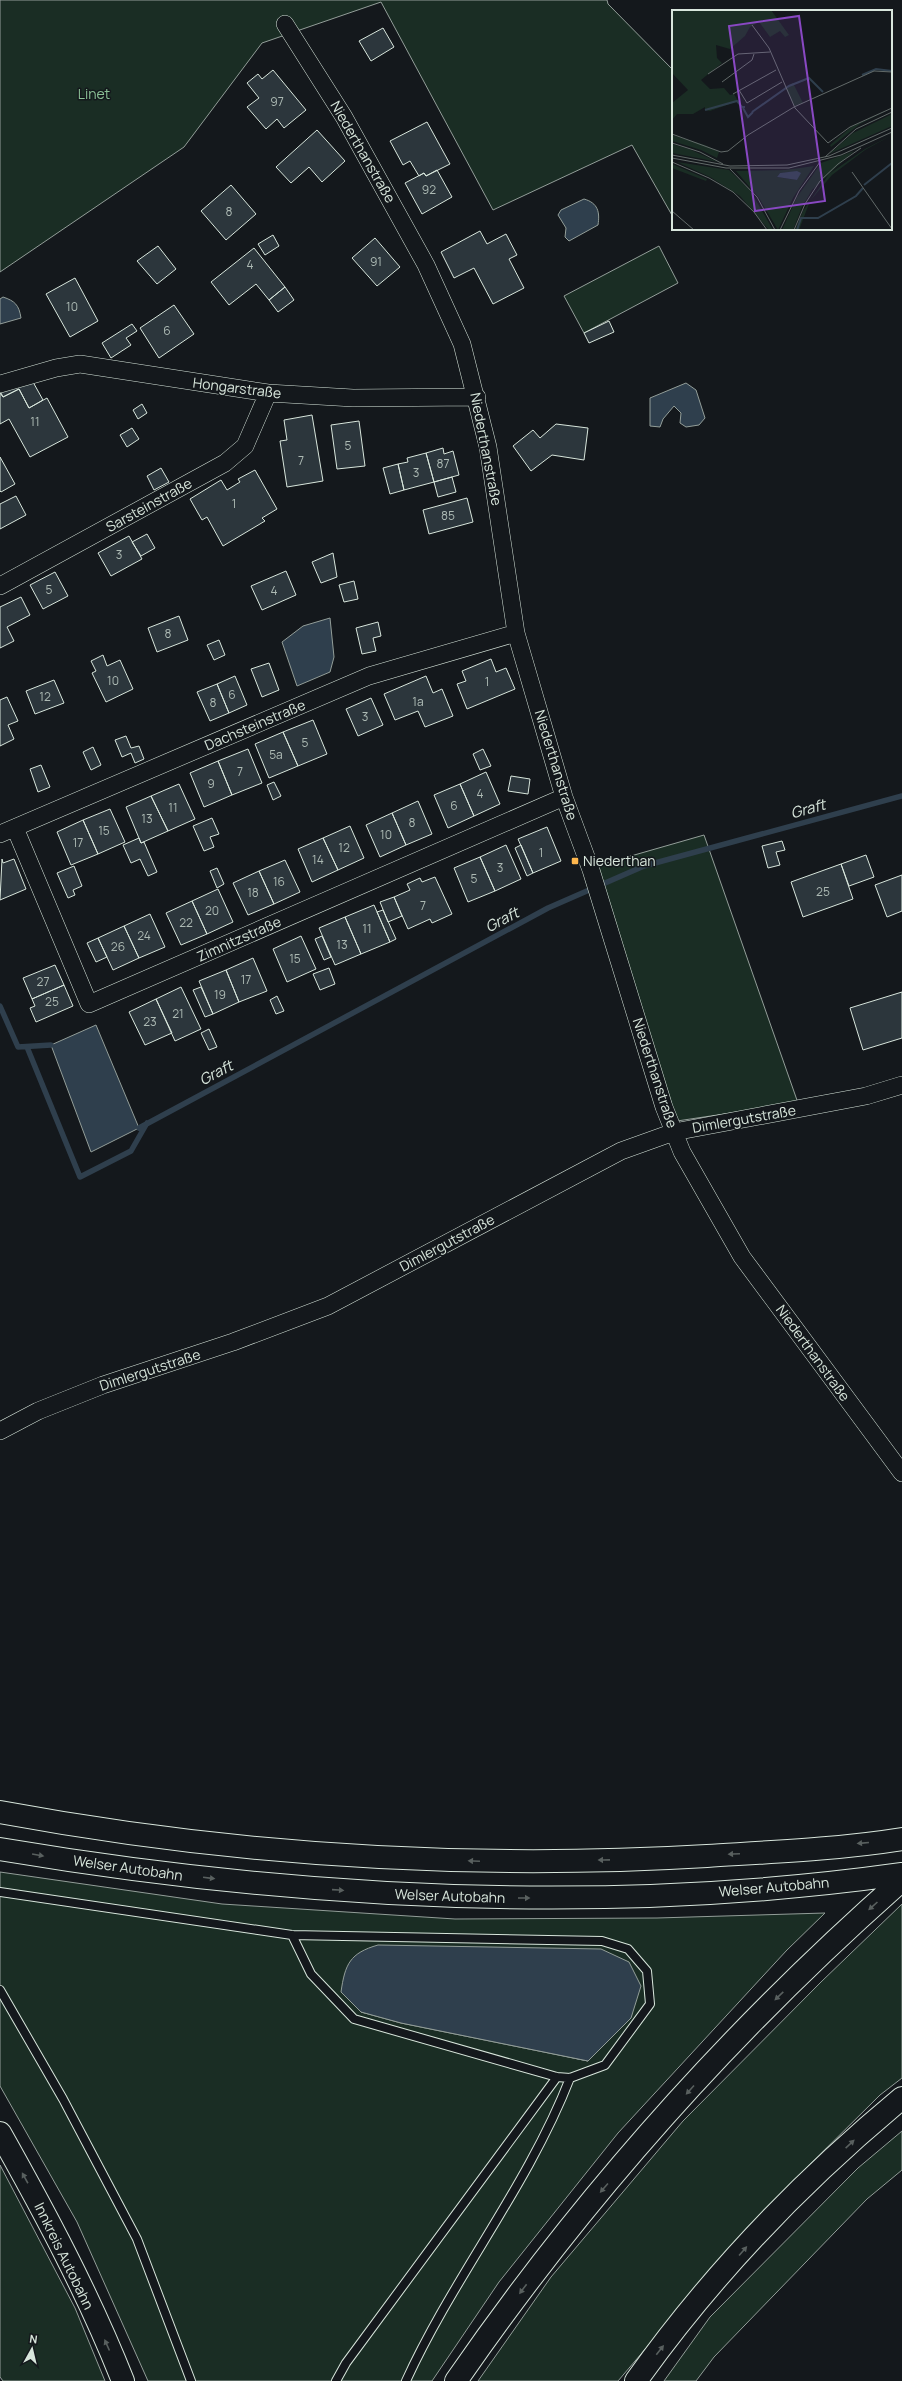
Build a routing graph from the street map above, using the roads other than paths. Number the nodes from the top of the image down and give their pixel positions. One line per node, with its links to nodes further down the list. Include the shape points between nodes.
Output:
1 (285, 24): 4 (street, Niederthanstraße, via 344,117 426,264 462,344)
2 (0, 384): 3 (street, Hongarstraße, via 80,364)
3 (268, 393): 4 (street, Hongarstraße, via 353,398); 5 (street, Sarsteinstraße, via 244,446 225,463)
4 (477, 397): 6 (street, Niederthanstraße, via 488,447)
5 (0, 586)
6 (516, 633): 7 (street, Niederthanstraße); 8 (street, Dachsteinstraße, via 369,676)
7 (564, 797): 8 (street, Zimnitzstraße, via 89,1004); 10 (street, Niederthanstraße, via 591,870)
8 (8, 831)
9 (902, 1085): 10 (street, Dimlergutstraße, via 866,1096)
10 (674, 1132): 11 (street, Dimlergutstraße, via 621,1151 328,1306 233,1342 103,1385 38,1411); 12 (street, Niederthanstraße, via 682,1152 742,1257)
11 (0, 1430)
12 (902, 1473)
13 (0, 1812): 14 (highway, one-way to 13, via 758,1853 651,1859 488,1862 334,1854 186,1840)
14 (902, 1839)
15 (0, 1849): 16 (highway, Welser Autobahn, one-way to 16, via 85,1863 250,1884 384,1894 493,1898 618,1897 766,1889)
16 (902, 1874)
17 (902, 1880): 29 (highway, one-way to 29, via 735,2039 584,2211)
18 (0, 1892): 19 (lane)
19 (292, 1935): 21 (lane, via 311,1974 354,2019); 22 (lane, via 602,1941 628,1949 646,1971 650,2004 605,2065)
20 (0, 1990): 26 (lane, via 63,2099 137,2239)
21 (557, 2077): 22 (lane); 27 (lane, via 346,2362)
22 (570, 2078): 28 (lane, via 558,2110 528,2168 466,2271)
23 (902, 2098): 30 (highway, one-way to 23, via 699,2301 756,2236 821,2171)
24 (0, 2133): 25 (highway, Innkreis Autobahn, one-way to 24, via 43,2209)
25 (123, 2381)
26 (191, 2381)
27 (336, 2381)
28 (406, 2381)
29 (456, 2381)
30 (636, 2381)

